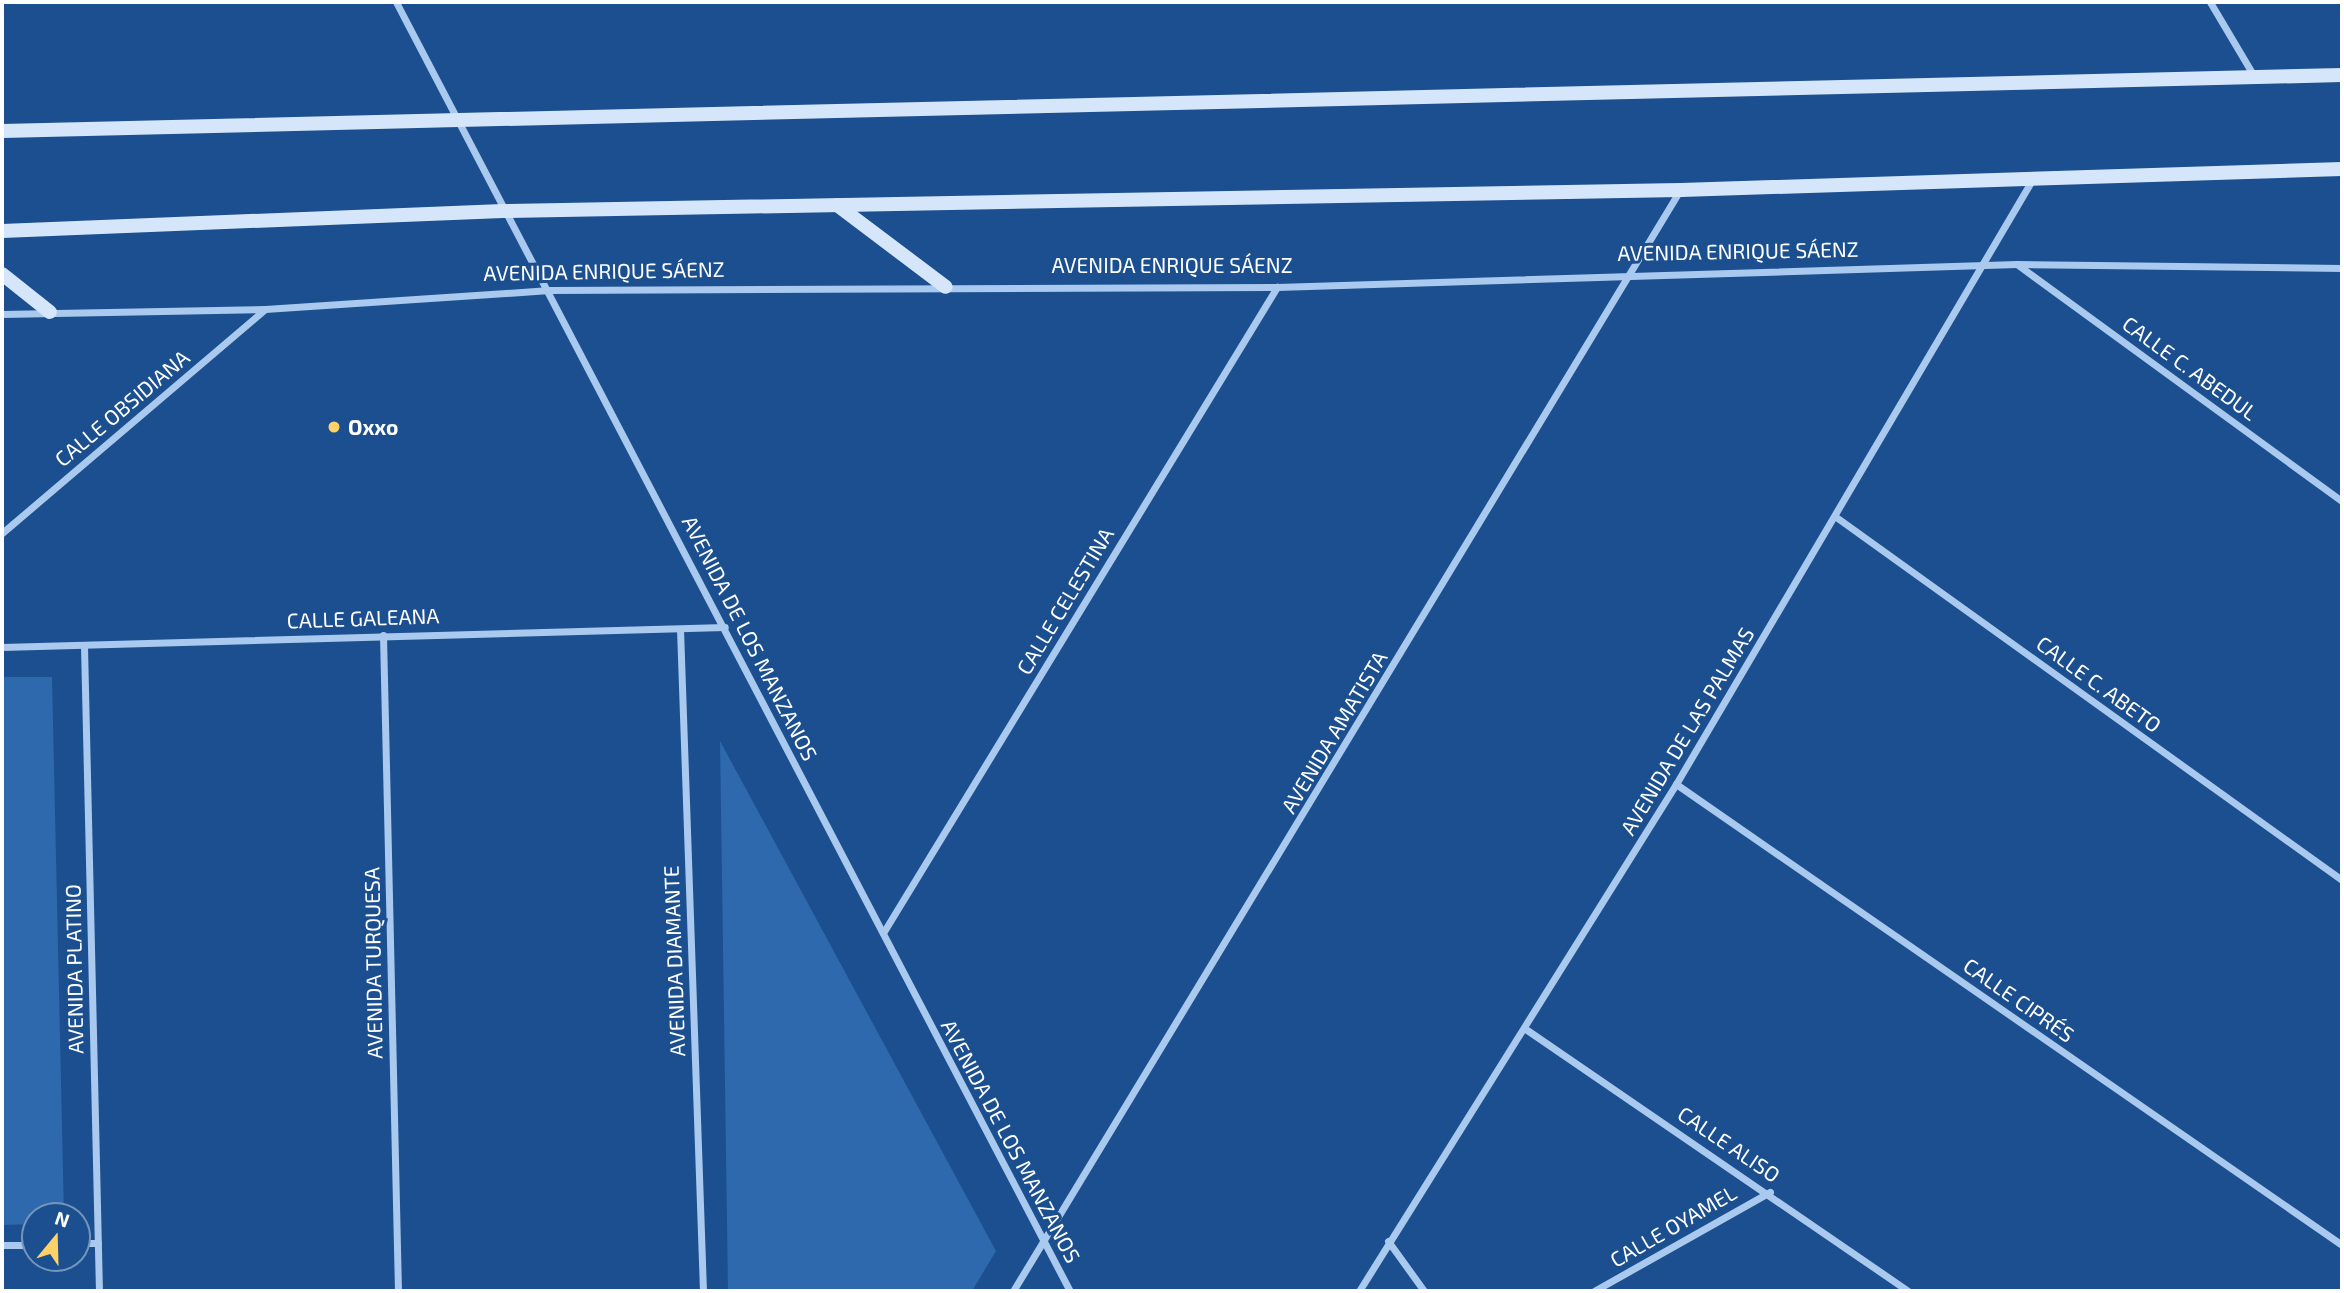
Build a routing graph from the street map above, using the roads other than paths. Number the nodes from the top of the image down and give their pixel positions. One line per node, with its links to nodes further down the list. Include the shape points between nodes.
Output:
1 (396, 2): 5 (street, AVENIDA DE LOS MANZANOS)
2 (2210, 2): 4 (street)
3 (2342, 75): 4 (street)
4 (2253, 76): 5 (street)
5 (453, 119): 6 (street); 11 (street, AVENIDA DE LOS MANZANOS)
6 (2, 131)
7 (2342, 169): 8 (street)
8 (2032, 180): 9 (street); 14 (street, AVENIDA DE LAS PALMAS)
9 (1681, 190): 10 (street); 17 (street, AVENIDA AMATISTA)
10 (837, 205): 11 (street); 18 (street)
11 (503, 211): 12 (street); 20 (street, AVENIDA DE LOS MANZANOS)
12 (2, 231)
13 (2017, 264): 14 (street, AVENIDA ENRIQUE SÁENZ); 15 (street, AVENIDA ENRIQUE SÁENZ); 24 (street, CALLE C. ABEDUL)
14 (1985, 265): 17 (street, AVENIDA ENRIQUE SÁENZ); 25 (street, AVENIDA DE LAS PALMAS)
15 (2342, 268)
16 (2, 274): 22 (street)
17 (1634, 274): 19 (street, AVENIDA ENRIQUE SÁENZ); 37 (street, AVENIDA AMATISTA)
18 (946, 287): 19 (street, AVENIDA ENRIQUE SÁENZ); 20 (street, AVENIDA ENRIQUE SÁENZ)
19 (1278, 287): 34 (street, CALLE CELESTINA)
20 (549, 290): 21 (street, AVENIDA ENRIQUE SÁENZ); 27 (street, AVENIDA DE LOS MANZANOS)
21 (265, 309): 22 (street, AVENIDA ENRIQUE SÁENZ); 26 (street, CALLE OBSIDIANA)
22 (50, 312): 23 (street, AVENIDA ENRIQUE SÁENZ)
23 (2, 314)
24 (2342, 501)
25 (1836, 517): 32 (street, AVENIDA DE LAS PALMAS); 33 (street, CALLE C. ABETO)
26 (2, 533)
27 (725, 627): 28 (street, CALLE GALEANA); 34 (street, AVENIDA DE LOS MANZANOS)
28 (680, 629): 29 (street, CALLE GALEANA); 46 (street, AVENIDA DIAMANTE)
29 (383, 635): 30 (street, CALLE GALEANA); 45 (street, AVENIDA TURQUESA)
30 (84, 646): 31 (street, CALLE GALEANA); 40 (street, AVENIDA PLATINO)
31 (2, 647)
32 (1676, 784): 35 (street, AVENIDA DE LAS PALMAS); 43 (street, CALLE CIPRÉS)
33 (2342, 880)
34 (883, 933): 37 (street, AVENIDA DE LOS MANZANOS)
35 (1527, 1030): 36 (street, CALLE ALISO); 38 (street, AVENIDA DE LAS PALMAS)
36 (1770, 1192): 51 (street, CALLE OYAMEL); 52 (street, CALLE ALISO)
37 (1044, 1240): 47 (street, AVENIDA AMATISTA); 48 (street, AVENIDA DE LOS MANZANOS)
38 (1388, 1241): 49 (street, AVENIDA DE LAS PALMAS); 50 (street)
39 (91, 1243): 40 (street)
40 (98, 1243): 44 (street, AVENIDA PLATINO)
41 (2, 1245): 42 (street)
42 (21, 1245)
43 (2342, 1245)
44 (99, 1291)
45 (398, 1291)
46 (703, 1291)
47 (1013, 1291)
48 (1070, 1291)
49 (1359, 1291)
50 (1424, 1291)
51 (1594, 1291)
52 (1908, 1291)

